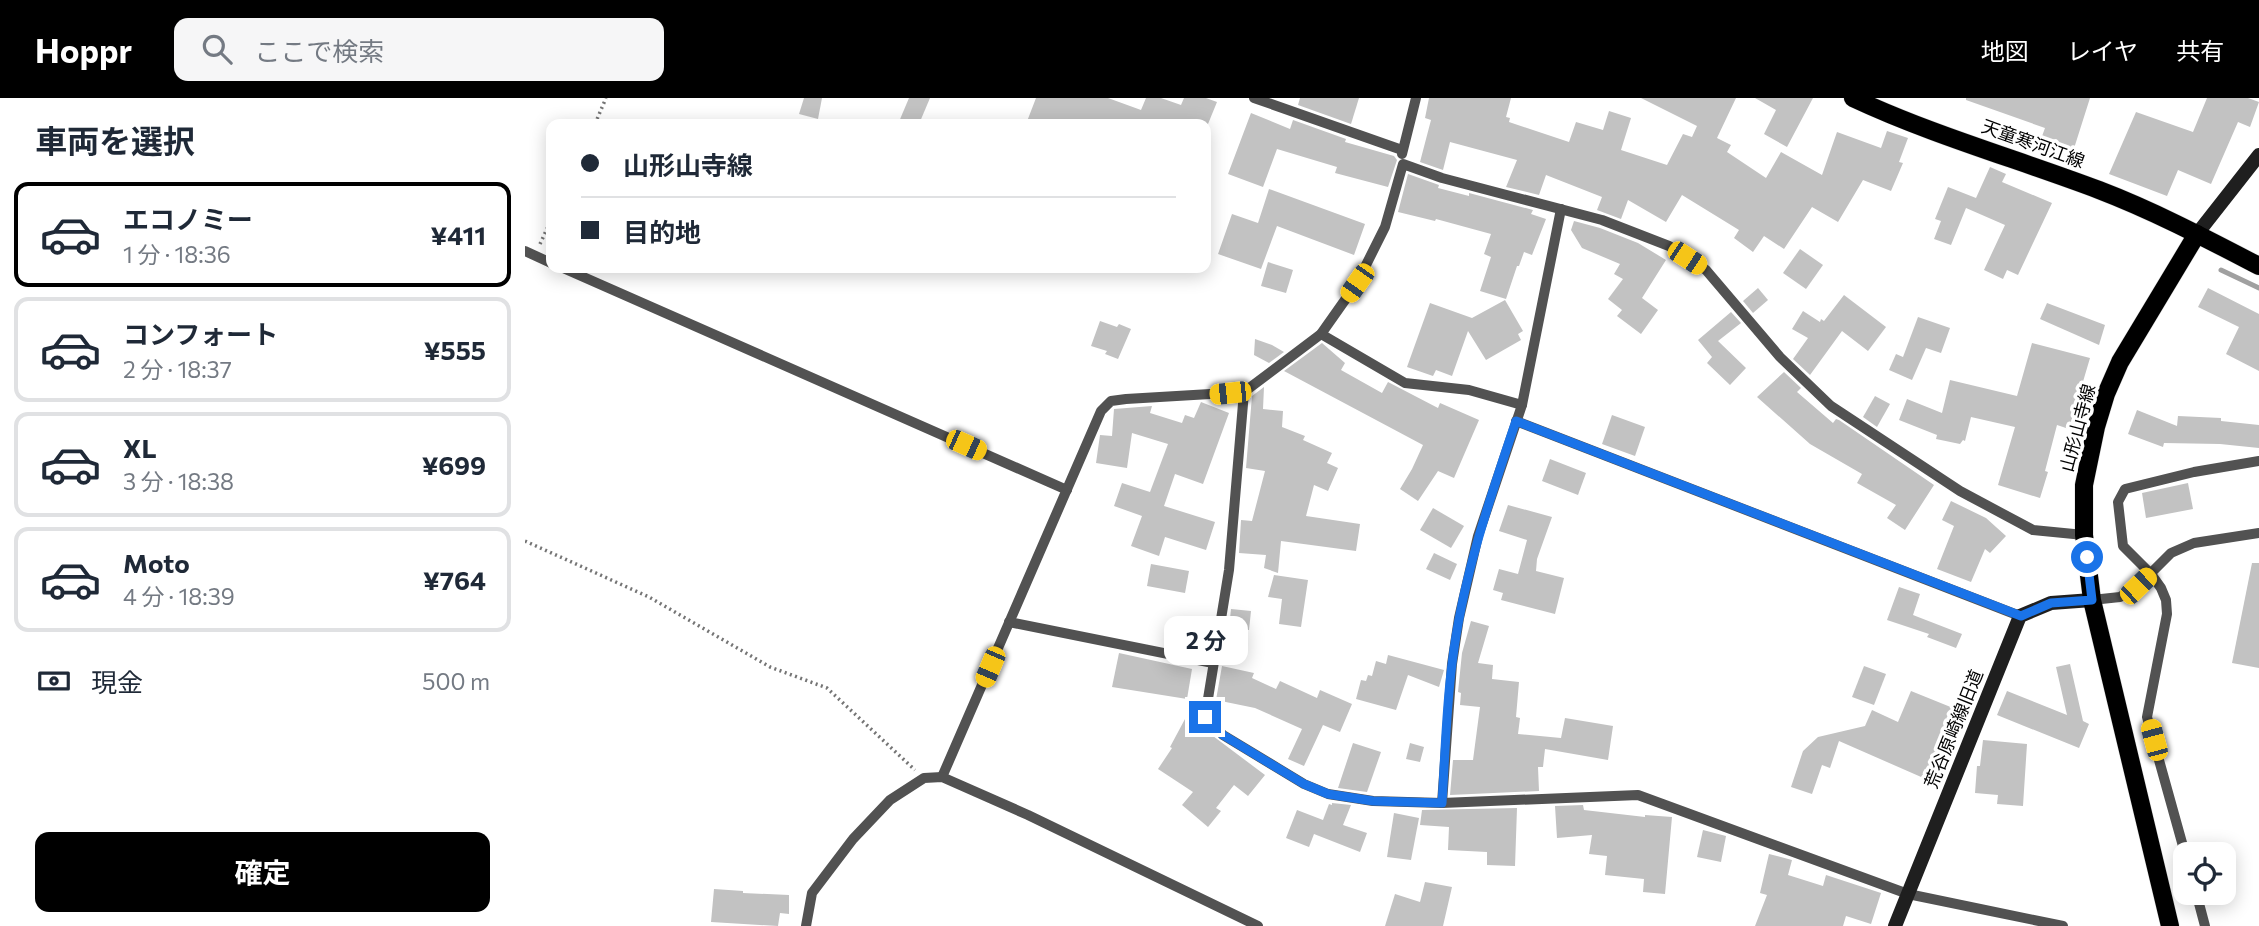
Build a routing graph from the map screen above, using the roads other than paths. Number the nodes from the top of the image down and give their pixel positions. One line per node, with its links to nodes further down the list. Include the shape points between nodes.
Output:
1 (1254, 98): 4 (lane)
2 (1416, 98): 4 (lane)
3 (1853, 98): 8 (main road, 天童寒河江線, via 1891,116 2101,191)
4 (1402, 150): 6 (lane)
5 (2259, 155): 8 (street)
6 (1403, 164): 7 (lane); 13 (lane, via 1385,227 1357,283)
7 (1561, 209): 15 (lane); 20 (lane, via 1629,229 1669,246 1706,270 1780,357 1831,406 1960,491 2033,530)
8 (2197, 234): 11 (main road); 20 (main road, 山形山寺線, via 2120,362 2106,394 2084,485)
9 (530, 253): 10 (lane)
10 (546, 261)
11 (2259, 266)
12 (573, 273): 18 (lane)
13 (1321, 334): 14 (lane); 15 (lane, via 1405,383 1469,390)
14 (1244, 392): 18 (lane, via 1111,401 1101,411); 25 (lane, via 1229,570)
15 (1522, 405): 16 (lane)
16 (1516, 421): 23 (lane); 27 (lane, via 1478,536 1459,618)
17 (2259, 461): 21 (lane, via 2125,489 2118,502 2123,546)
18 (1067, 490): 24 (lane)
19 (2259, 533): 21 (lane, via 2194,542 2171,554)
20 (2084, 536): 22 (main road, 山形山寺線)
21 (2151, 573): 22 (lane, via 2120,597); 28 (lane, via 2166,600 2167,614 2147,717)
22 (2092, 600): 23 (street, via 2051,603); 35 (main road, 山形山寺線)
23 (2021, 616): 29 (street, 荒谷原崎線旧道)
24 (1009, 622): 25 (lane); 26 (lane)
25 (1213, 663): 27 (lane, via 1205,717 1223,735 1328,794)
26 (942, 777): 31 (lane, via 924,778 890,800 853,839 812,893); 32 (lane)
27 (1442, 803): 29 (lane, via 1638,795)
28 (2182, 842)
29 (1908, 894): 33 (street, 荒谷原崎線旧道); 34 (lane)
30 (2199, 905): 36 (lane)
31 (806, 926)
32 (1258, 926)
33 (1895, 926)
34 (2063, 926)
35 (2170, 926)
36 (2205, 926)

